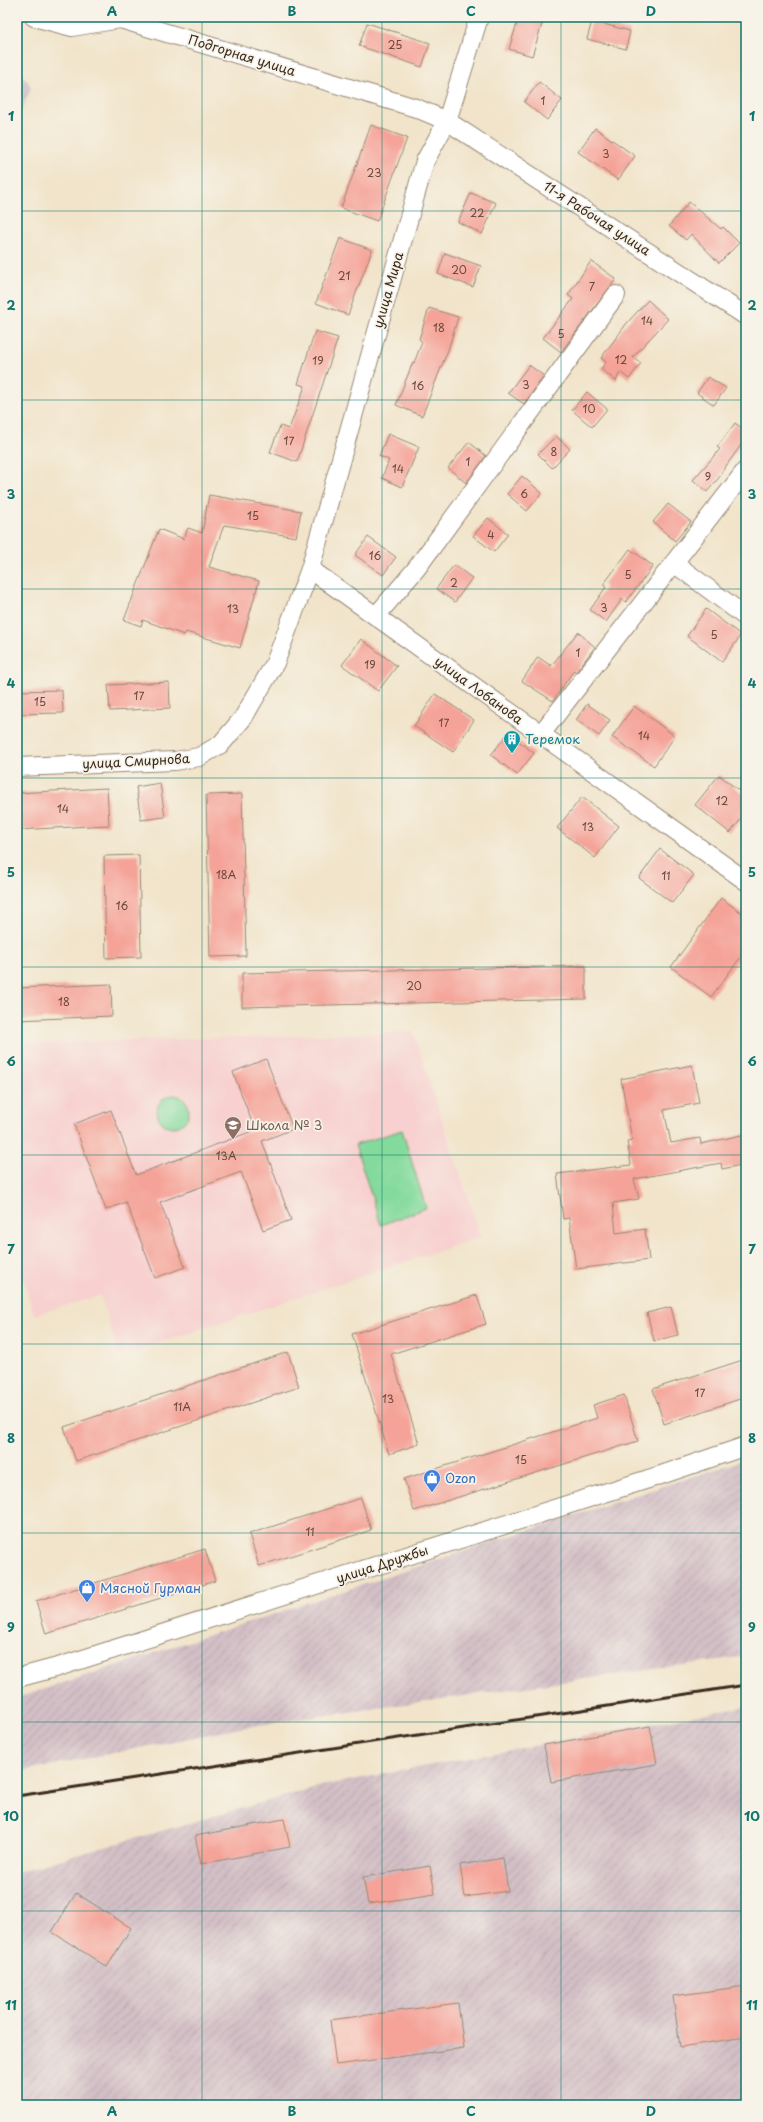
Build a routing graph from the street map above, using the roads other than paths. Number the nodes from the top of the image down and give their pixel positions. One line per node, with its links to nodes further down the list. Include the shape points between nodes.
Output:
1 (34, 17): 3 (street, Подгорная улица, via 72,27)
2 (479, 17): 4 (street, улица Мира)
3 (121, 18): 4 (street, Подгорная улица, via 416,108)
4 (447, 121): 6 (street, 11-я Рабочая улица); 9 (street, улица Мира, via 425,161)
5 (616, 295): 10 (street, via 416,570)
6 (746, 316)
7 (746, 470): 8 (street)
8 (674, 563): 11 (street); 12 (street)
9 (310, 569): 10 (street, улица Лобанова); 13 (street, улица Смирнова, via 275,663 244,718 221,744 199,757 175,761)
10 (376, 616): 12 (street, улица Лобанова)
11 (746, 618)
12 (541, 734): 14 (street, улица Лобанова)
13 (17, 767)
14 (746, 882)
15 (746, 1446): 16 (street, улица Дружбы, via 654,1478)
16 (17, 1678)

